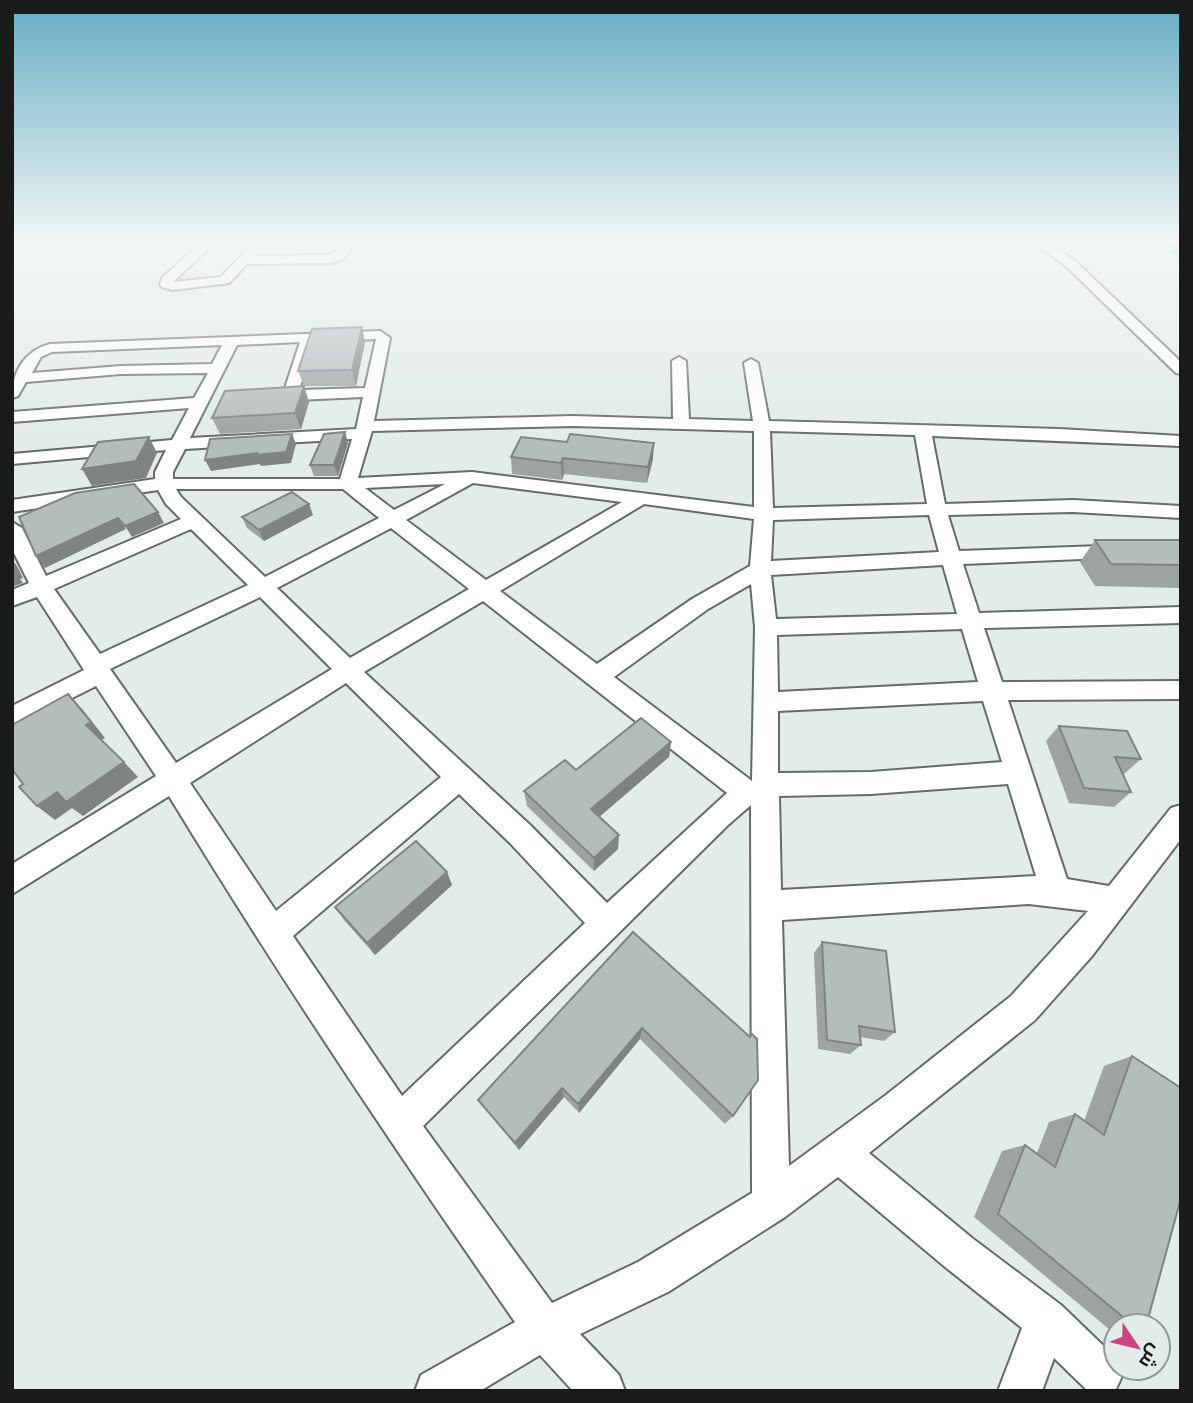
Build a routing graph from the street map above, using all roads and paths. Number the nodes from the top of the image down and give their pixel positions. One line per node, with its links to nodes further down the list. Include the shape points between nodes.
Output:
1 (1118, 309): 9 (street)
2 (309, 336): 3 (street); 11 (street, via 369,334 383,338); 13 (street)
3 (232, 340): 4 (street); 7 (street)
4 (139, 344): 8 (street); 10 (street, via 44,349 35,354)
5 (679, 361): 18 (street)
6 (751, 363): 19 (street)
7 (216, 368): 8 (street); 15 (street)
8 (121, 370): 10 (street); 16 (street)
9 (1181, 370)
10 (20, 378): 12 (street)
11 (372, 392): 13 (street); 20 (street)
12 (12, 393)
13 (290, 395): 14 (street)
14 (254, 397)
15 (206, 399): 16 (street); 23 (street)
16 (97, 409): 17 (street)
17 (12, 417)
18 (681, 424): 19 (street); 20 (street, via 505,421)
19 (762, 426): 21 (street); 32 (street)
20 (363, 429): 23 (street); 27 (street)
21 (923, 430): 22 (street); 30 (street)
22 (1181, 441)
23 (179, 444): 24 (street); 26 (street, via 164,472)
24 (12, 459)
25 (472, 477): 27 (street); 28 (street); 34 (street)
26 (164, 484): 27 (street); 29 (street); 33 (street)
27 (347, 484): 34 (street)
28 (642, 498): 32 (street); 41 (street)
29 (12, 506)
30 (937, 509): 31 (street, via 1073,506); 32 (street); 37 (street)
31 (1181, 512)
32 (764, 514): 38 (street)
33 (193, 520): 39 (street); 40 (street)
34 (393, 521): 39 (street); 41 (street)
35 (12, 528): 40 (street)
36 (1181, 554): 37 (street, via 1129,551)
37 (951, 559): 38 (street); 44 (street)
38 (760, 569): 45 (street); 48 (street, via 700,604)
39 (262, 586): 46 (street); 47 (street)
40 (41, 587): 42 (street); 46 (street)
41 (487, 591): 47 (street); 48 (street)
42 (12, 599)
43 (1181, 615): 44 (street)
44 (971, 619): 45 (street); 50 (street)
45 (766, 627): 51 (street)
46 (97, 670): 52 (street); 55 (street)
47 (348, 670): 54 (street); 55 (street)
48 (596, 677): 56 (street)
49 (1181, 690): 50 (street)
50 (994, 691): 51 (street); 53 (street)
51 (765, 702): 56 (street)
52 (12, 718)
53 (1019, 772): 56 (street); 59 (street)
54 (459, 778): 62 (street); 63 (street)
55 (173, 780): 58 (street); 63 (street)
56 (759, 791): 61 (street); 62 (street, via 718,816)
57 (1181, 817): 60 (street)
58 (12, 880)
59 (1056, 892): 60 (street); 61 (street, via 949,893)
60 (1114, 901): 65 (street, via 1023,1008)
61 (766, 906): 66 (street)
62 (607, 924): 64 (street)
63 (273, 933): 64 (street)
64 (399, 1124): 68 (street)
65 (838, 1152): 66 (street); 67 (street)
66 (771, 1203): 68 (street, via 653,1277)
67 (1046, 1320): 69 (street); 72 (street)
68 (545, 1329): 70 (street); 71 (street)
69 (1101, 1374)
70 (595, 1388)
71 (437, 1391)
72 (1020, 1391)

